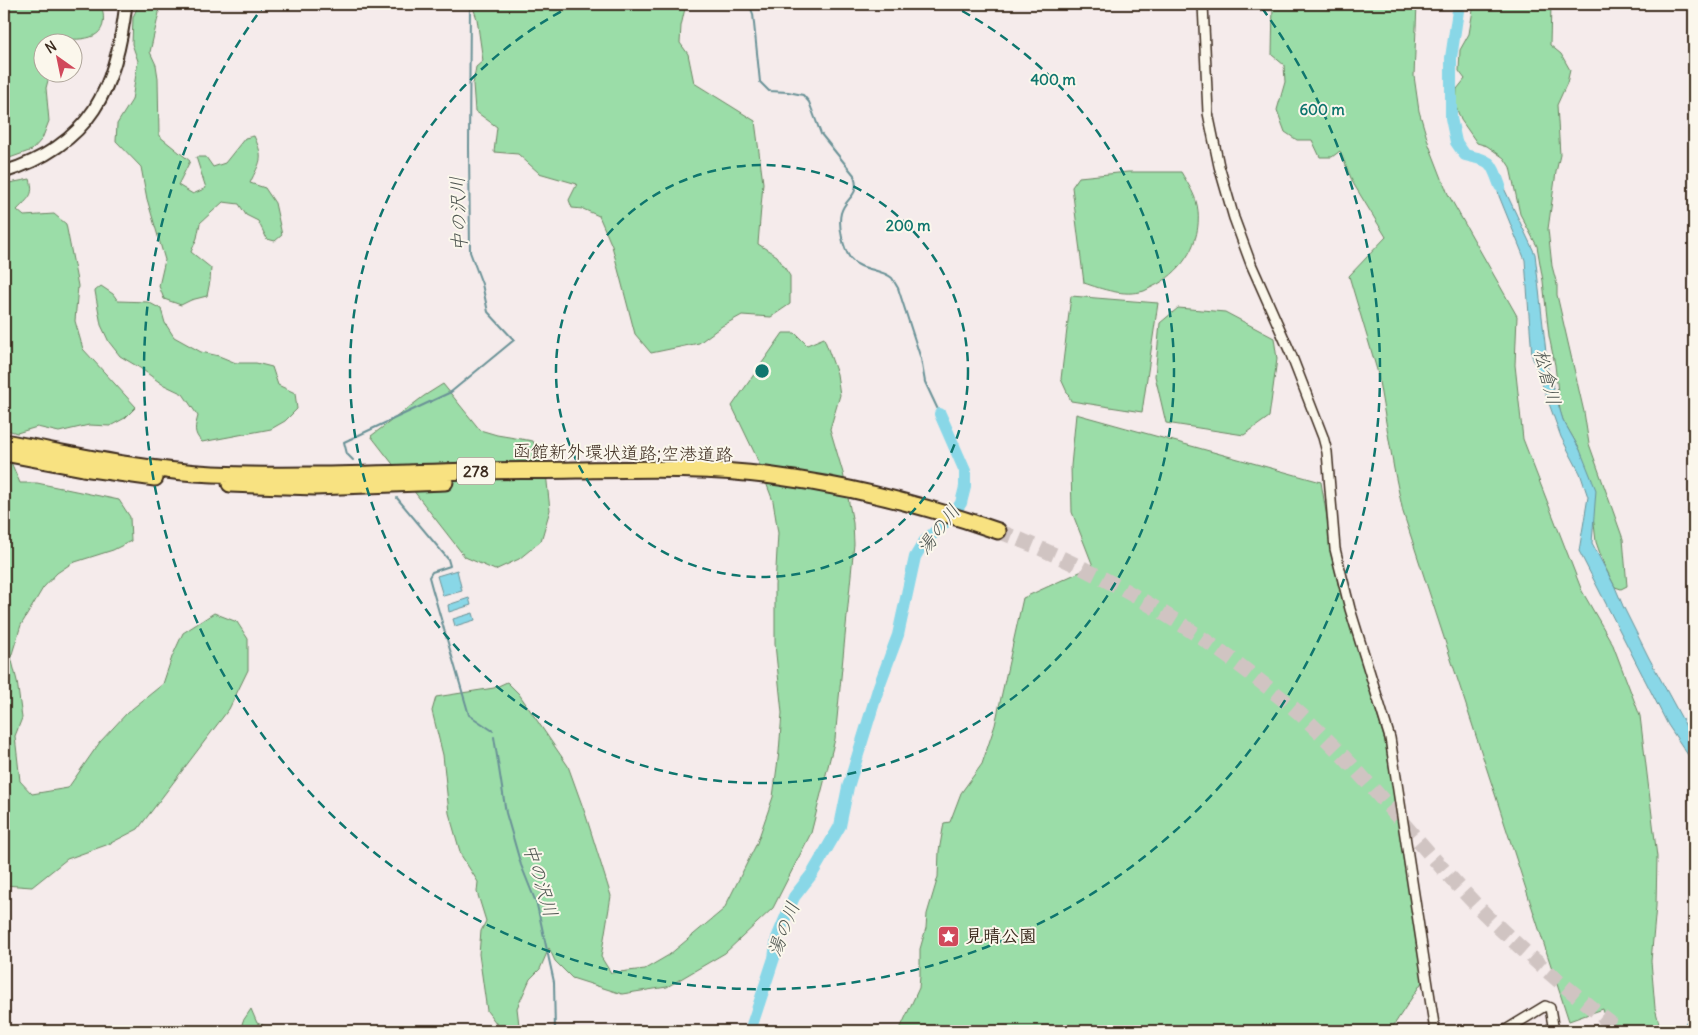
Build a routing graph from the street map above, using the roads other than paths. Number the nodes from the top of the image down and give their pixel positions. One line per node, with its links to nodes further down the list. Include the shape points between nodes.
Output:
1 (126, 4): 3 (main road, via 114,68 99,102 77,130 60,145 27,165)
2 (1204, 4): 7 (street, via 1208,113 1219,166 1251,264 1324,437 1335,549 1390,738)
3 (4, 172)
4 (10, 449): 5 (highway, 函館新外環状道路;空港道路 / 278, via 128,475 202,483 315,487 669,476 771,481 933,512)
5 (996, 534)
6 (1516, 1028): 8 (street); 9 (street, via 1545,1006 1550,1008)
7 (1435, 1031)
8 (1504, 1031)
9 (1554, 1031)

